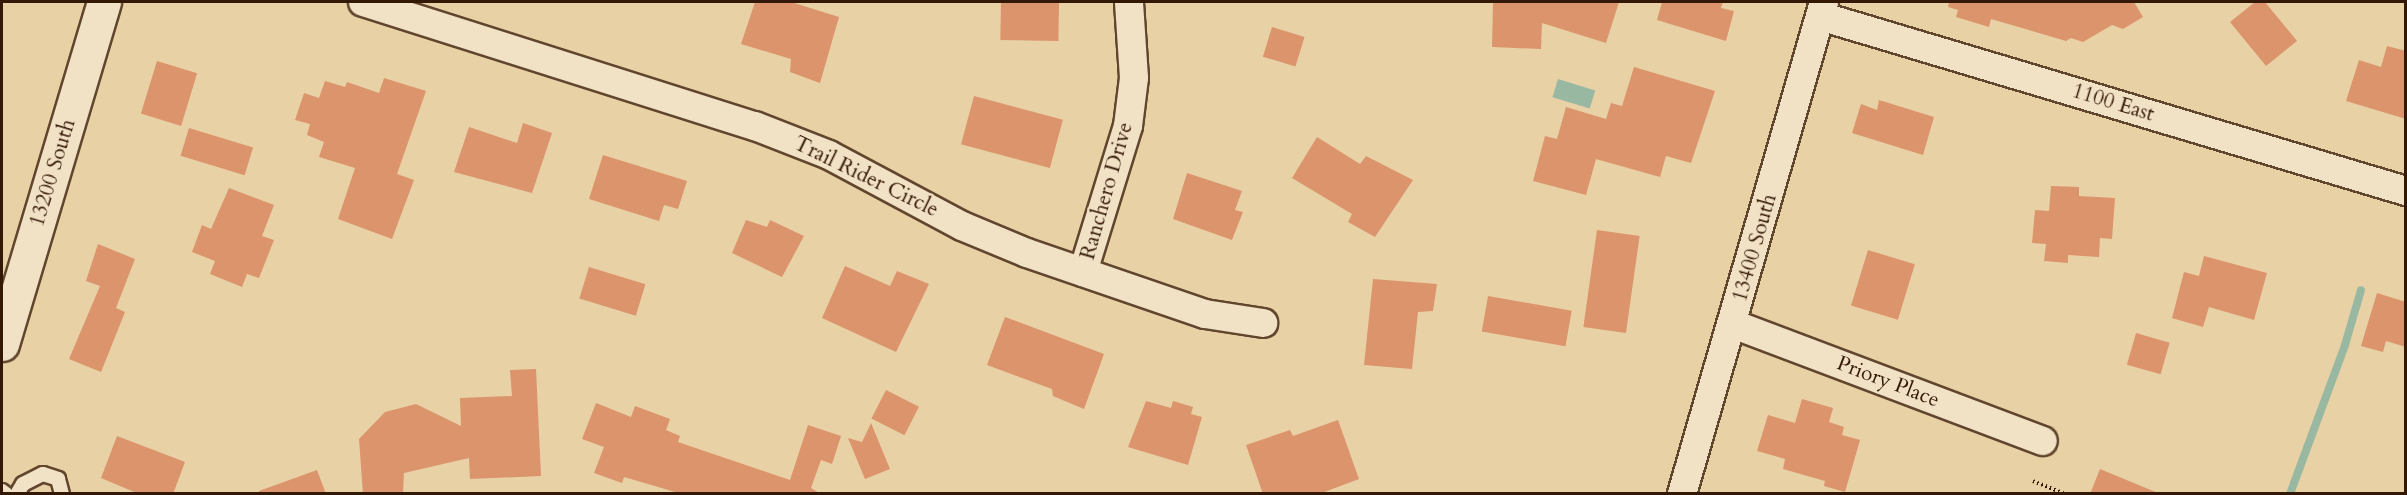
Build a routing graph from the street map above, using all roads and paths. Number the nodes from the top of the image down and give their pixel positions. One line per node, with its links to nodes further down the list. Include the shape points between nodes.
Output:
1 (104, 2): 9 (street, 13200 South)
2 (363, 2): 6 (street, Trail Rider Circle, via 792,140 962,226)
3 (1129, 2): 6 (street, Ranchero Drive, via 1134,78 1128,126)
4 (1822, 9): 5 (street, 1100 East); 8 (street, 13400 South)
5 (2406, 191)
6 (1083, 272): 7 (street, Trail Rider Circle, via 1205,314)
7 (1263, 323)
8 (1733, 324): 10 (street, Priory Place); 16 (street, 13400 South)
9 (2, 344)
10 (2043, 441)
11 (2034, 481): 17 (path)
12 (2, 491): 13 (lane)
13 (6, 494)
14 (17, 494): 15 (lane, via 23,484 43,474 57,479)
15 (62, 494)
16 (1682, 494)
17 (2065, 494)

